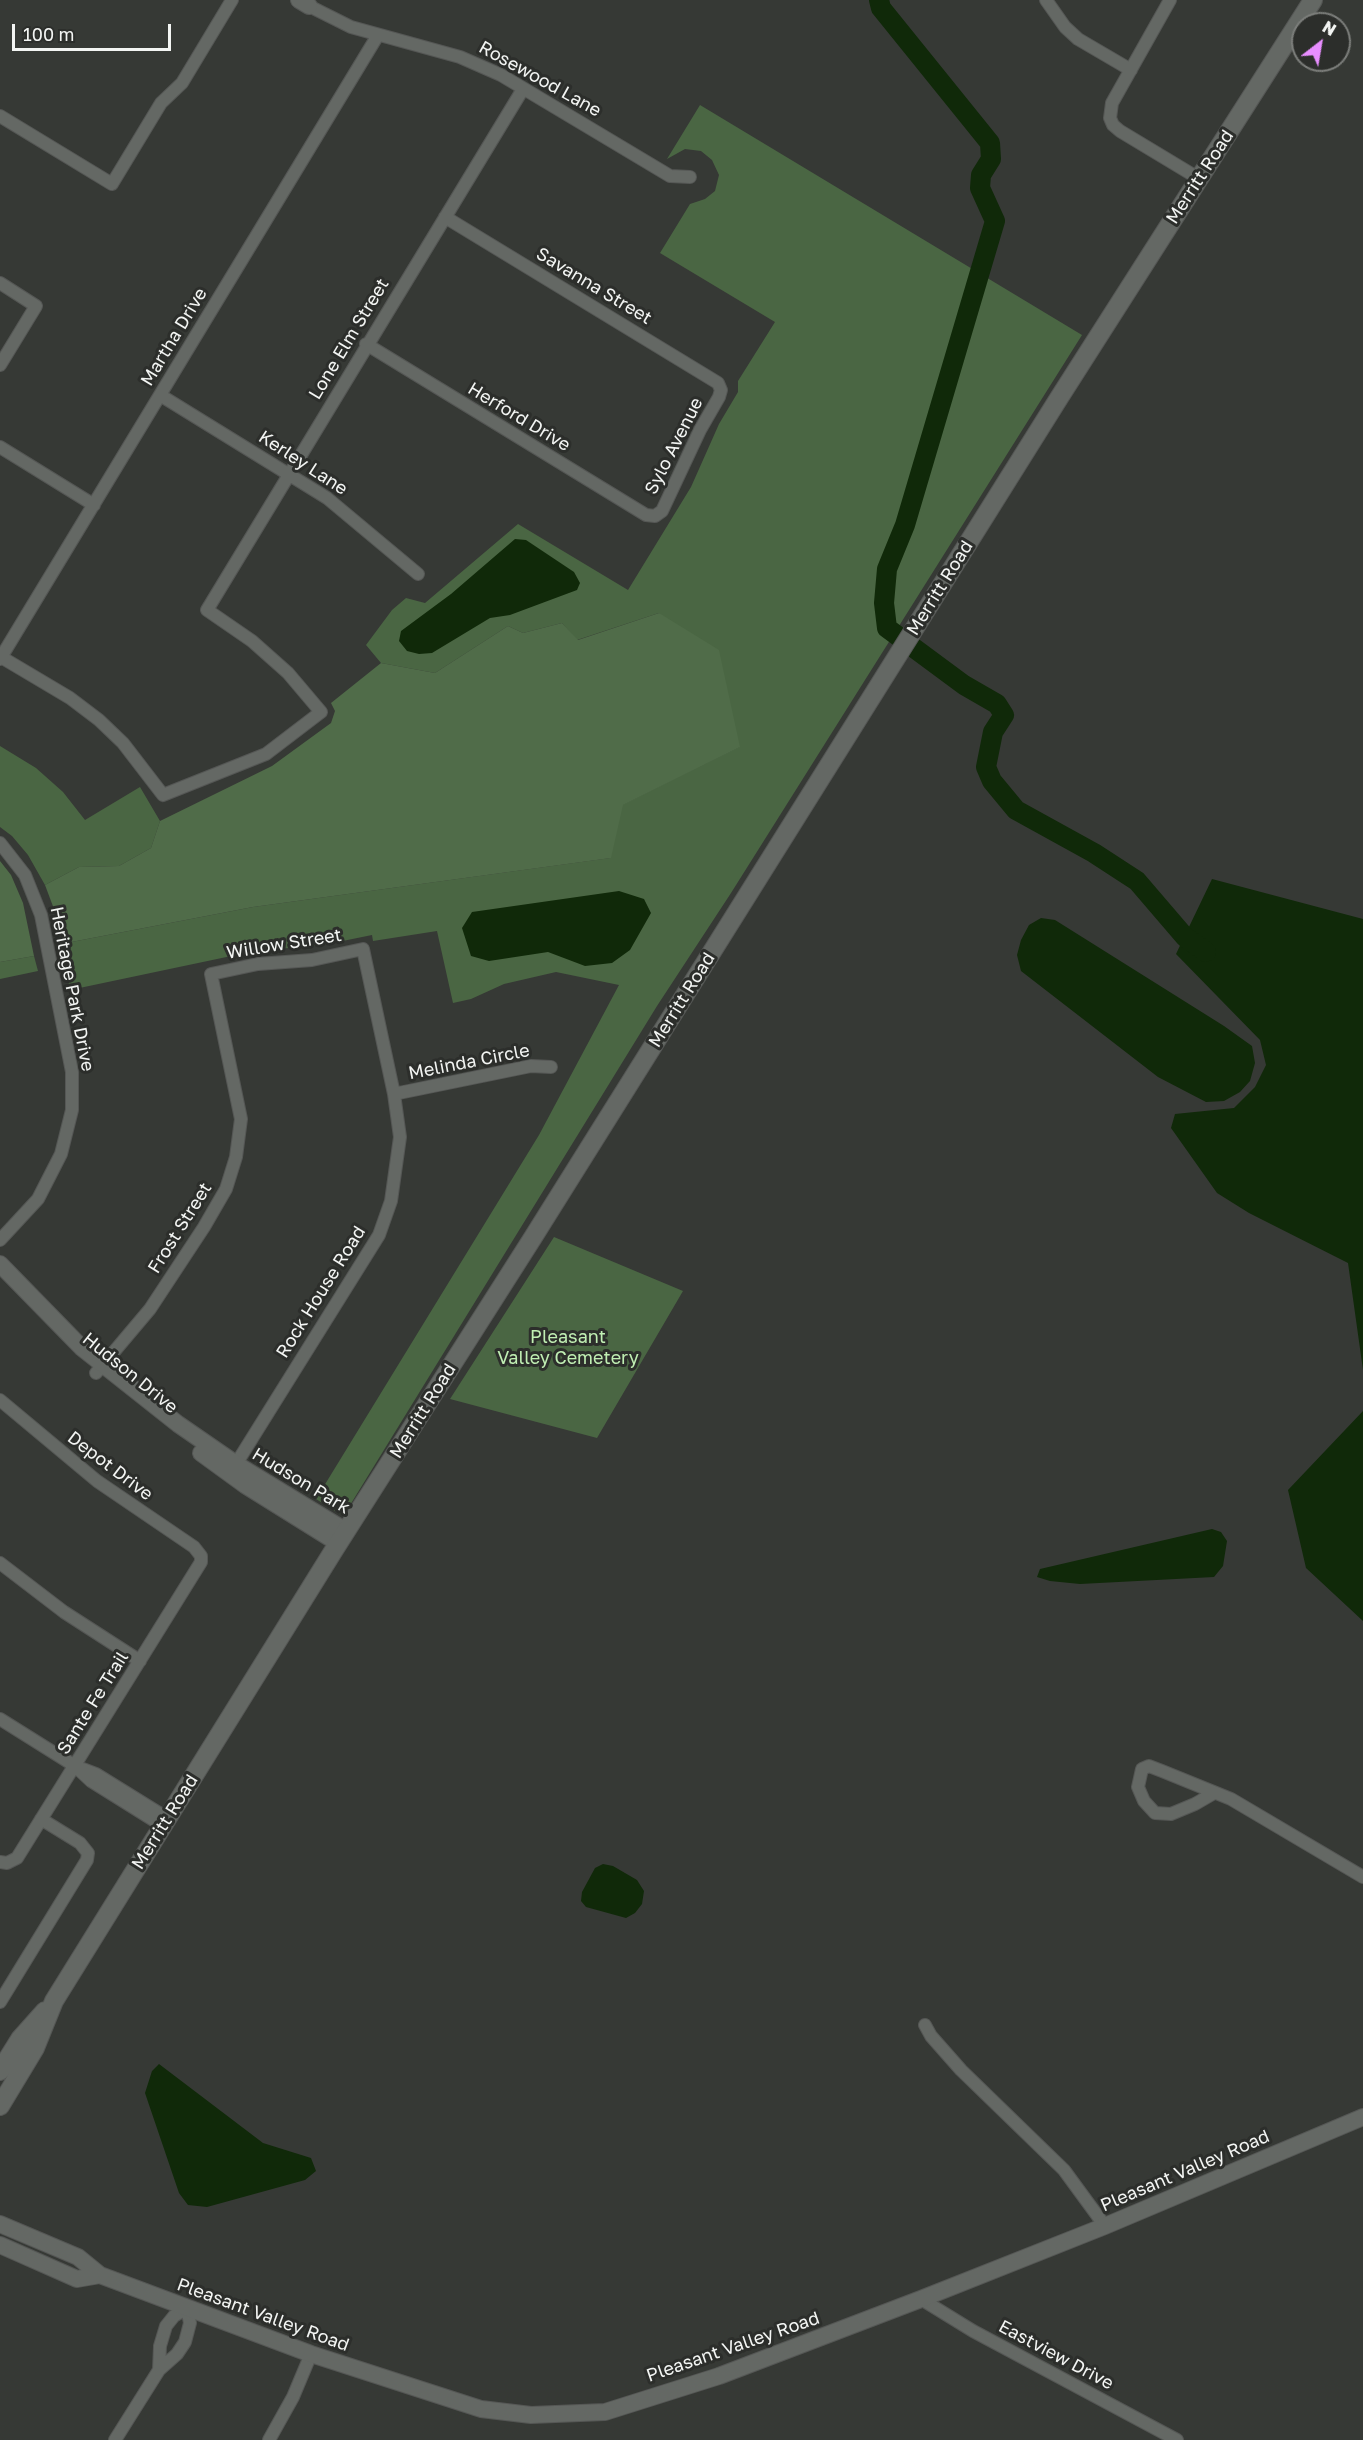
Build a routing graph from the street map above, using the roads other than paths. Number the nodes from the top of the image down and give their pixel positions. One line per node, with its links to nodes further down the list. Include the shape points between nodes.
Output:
1 (232, 0): 9 (street, via 182,83 161,103 112,184)
2 (1046, 0): 7 (street, via 1078,39)
3 (1170, 0): 7 (street)
4 (1313, 0): 11 (main road, Merritt Road)
5 (304, 3): 6 (street, Rosewood Lane, via 351,27)
6 (378, 35): 8 (street, Rosewood Lane, via 460,57); 17 (street, Martha Drive)
7 (1131, 70): 11 (street, via 1112,103 1113,125)
8 (523, 89): 10 (street, Rosewood Lane, via 670,176); 12 (street, Lone Elm Street)
9 (0, 116)
10 (690, 177)
11 (1198, 178): 36 (main road, Merritt Road)
12 (445, 216): 14 (street, Lone Elm Street); 16 (street, Savanna Street, via 718,383)
13 (0, 283): 15 (street, via 36,306)
14 (366, 344): 19 (street, Lone Elm Street); 21 (street, Herford Drive, via 646,515)
15 (0, 365)
16 (721, 390): 21 (street, Sylo Avenue, via 662,511)
17 (160, 395): 19 (street, Kerley Lane); 20 (street, Martha Drive)
18 (0, 447): 20 (street)
19 (289, 473): 22 (street, Kerley Lane, via 327,498); 23 (street, Lone Elm Street, via 207,610 252,641 288,673 321,712 266,754 163,795 123,743 99,720 70,698)
20 (94, 505): 23 (street, Martha Drive)
21 (655, 516)
22 (418, 574)
23 (1, 658)
24 (0, 843): 29 (street, Heritage Park Drive, via 25,875 41,915 72,1072 72,1110 61,1154 38,1199)
25 (363, 949): 26 (street, Willow Street); 28 (street, Rock House Road)
26 (211, 974): 32 (street, Frost Street, via 241,1119 236,1157 226,1190 204,1227 150,1309)
27 (551, 1067): 28 (street, Melinda Circle, via 531,1066)
28 (394, 1094): 34 (street, Rock House Road, via 400,1137 391,1201 379,1235)
29 (0, 1240)
30 (0, 1264): 32 (street, Hudson Drive)
31 (0, 1280): 32 (street, Hudson Drive, via 67,1348)
32 (100, 1369): 34 (street, Hudson Drive); 35 (street, Hudson Drive)
33 (0, 1401): 37 (street, Depot Drive, via 97,1481 194,1547)
34 (236, 1464): 36 (street, Hudson Park)
35 (245, 1485): 36 (street, Hudson Park)
36 (342, 1537): 44 (main road, Merritt Road)
37 (201, 1556): 39 (street, Sante Fe Trail, via 199,1568)
38 (0, 1563): 39 (street, via 64,1612)
39 (141, 1661): 41 (street, Sante Fe Trail)
40 (0, 1719): 41 (street)
41 (75, 1766): 43 (street, Sante Fe Trail); 44 (street, via 96,1774)
42 (1214, 1793): 42 (street, via 1171,1814 1155,1813 1138,1787 1142,1769 1149,1766); 46 (street, via 1231,1799)
43 (41, 1819): 45 (street, Sante Fe Trail, via 17,1858); 48 (street, via 80,1843 88,1854 87,1860)
44 (165, 1822): 47 (main road, Merritt Road)
45 (4, 1863)
46 (1363, 1877)
47 (54, 2001): 50 (main road, Merritt Road, via 20,2039); 51 (main road, Merritt Road, via 35,2048)
48 (0, 2002)
49 (925, 2025): 54 (street, via 961,2070 1064,2170)
50 (0, 2070)
51 (0, 2106)
52 (1363, 2117): 54 (street, Pleasant Valley Road)
53 (0, 2224): 56 (street, Pleasant Valley Road, via 78,2257)
54 (1106, 2226): 57 (street, Pleasant Valley Road)
55 (0, 2245): 56 (street, Pleasant Valley Road, via 77,2279)
56 (100, 2275): 58 (street, Pleasant Valley Road)
57 (921, 2299): 59 (street, Pleasant Valley Road, via 720,2376 605,2412 531,2415 480,2409); 63 (street, Eastview Drive)
58 (187, 2308): 59 (street, Pleasant Valley Road); 60 (street, via 166,2326); 60 (street, via 190,2323 185,2342)
59 (310, 2354): 62 (street)
60 (159, 2370): 61 (street)
61 (116, 2440)
62 (270, 2440)
63 (1177, 2440)

